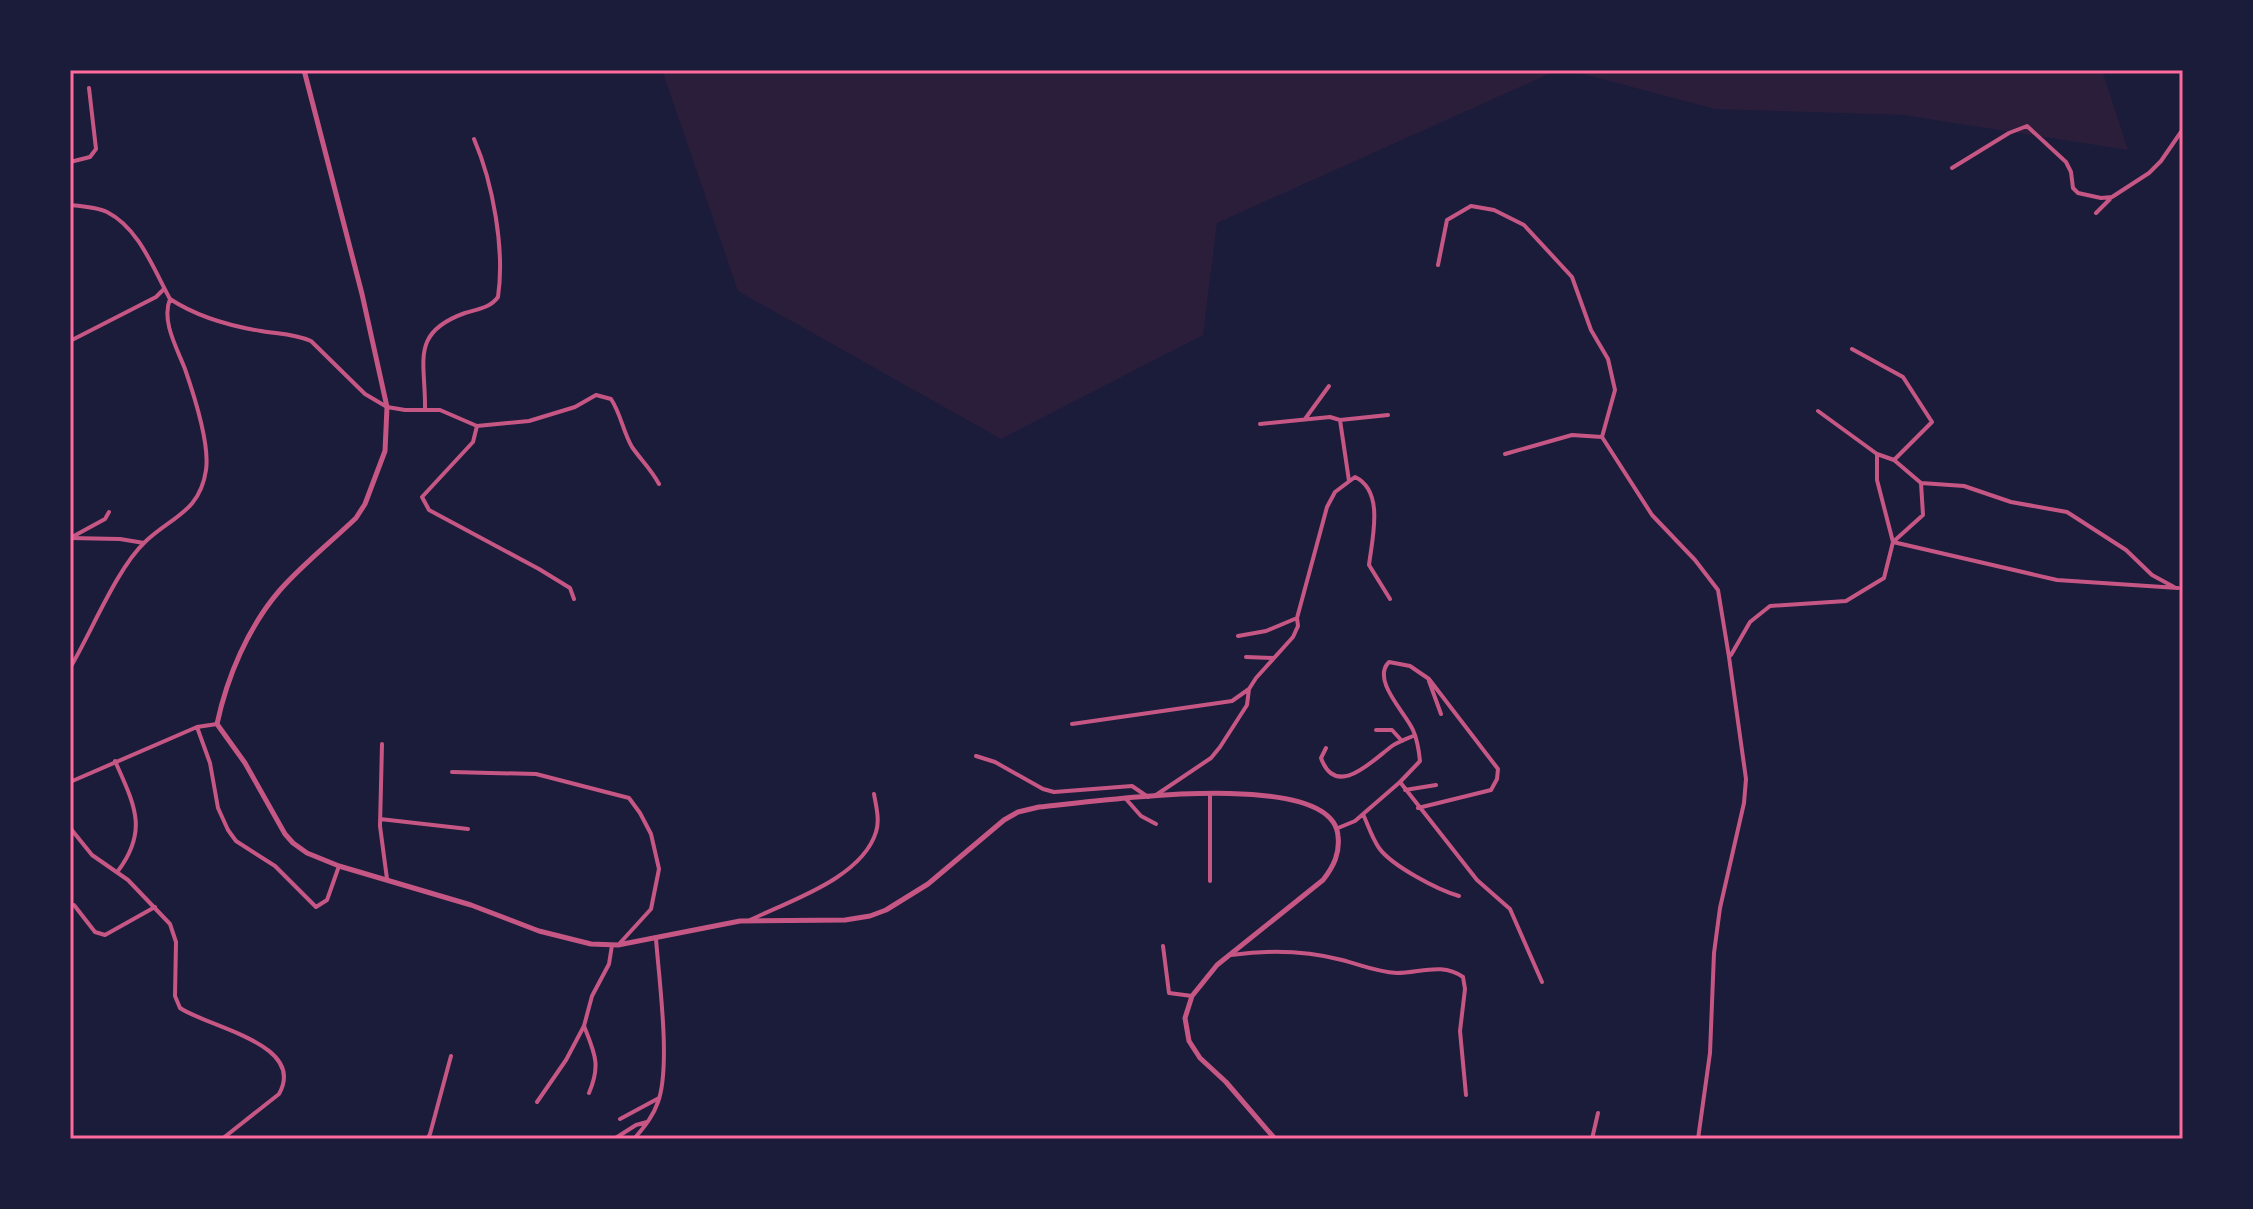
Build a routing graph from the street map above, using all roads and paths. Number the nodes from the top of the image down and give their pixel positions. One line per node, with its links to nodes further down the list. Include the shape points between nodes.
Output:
1 (304, 70): 16 (street)
2 (89, 88): 5 (street, via 96,149 90,157)
3 (2183, 129): 7 (street, via 2149,173)
4 (474, 139): 17 (street, via 490,183 500,257 498,297 431,332 424,354)
5 (70, 162)
6 (1952, 168): 7 (street, via 2027,126 2066,162 2078,193)
7 (2112, 197): 9 (street)
8 (70, 205): 11 (street, via 106,211 121,223)
9 (2096, 213)
10 (1438, 265): 24 (street, via 1447,220 1471,206 1524,225 1572,277 1608,359 1615,390)
11 (164, 289): 12 (street); 13 (street)
12 (170, 299): 16 (street, via 220,321 311,341 365,394); 34 (street, via 168,319 206,448 206,469 191,506)
13 (70, 341)
14 (1852, 349): 27 (street, via 1903,377 1932,422)
15 (1329, 386): 20 (street)
16 (387, 407): 17 (street); 46 (street, via 385,451 365,504 281,589 258,620 227,685)
17 (425, 410): 23 (street, via 440,410)
18 (1818, 411): 26 (street)
19 (1388, 415): 21 (street)
20 (1305, 419): 21 (street); 22 (street)
21 (1340, 420): 28 (street)
22 (1260, 424)
23 (477, 426): 30 (street, via 529,421 602,396 615,405 630,444); 35 (street, via 473,442 422,497 424,503 570,588)
24 (1602, 437): 25 (street, via 1572,435); 40 (street, via 1652,515 1718,590)
25 (1505, 454)
26 (1877, 454): 27 (street); 33 (street, via 1877,480)
27 (1894, 460): 29 (street)
28 (1349, 481): 36 (street, via 1355,477 1368,486 1375,527 1369,565); 37 (street, via 1327,507)
29 (1921, 483): 33 (street, via 1923,515); 33 (street, via 1964,486 2011,502 2067,512 2178,588 2057,580)
30 (659, 484)
31 (109, 512): 32 (street)
32 (70, 538): 34 (street)
33 (1893, 542): 40 (street, via 1884,578 1846,601 1770,606 1750,622)
34 (144, 543): 42 (street)
35 (574, 599)
36 (1390, 599)
37 (1297, 618): 38 (street); 41 (street, via 1293,637)
38 (1238, 636)
39 (1246, 657): 41 (street)
40 (1729, 657): 101 (street, via 1745,791 1720,908)
41 (1274, 658): 44 (street)
42 (70, 668)
43 (1429, 679): 45 (street); 50 (street, via 1398,662 1383,668 1388,690); 65 (street, via 1498,769 1491,790)
44 (1249, 689): 47 (street, via 1232,701); 63 (street, via 1247,705 1211,758)
45 (1441, 714)
46 (217, 724): 48 (street); 72 (street, via 293,843)
47 (1072, 724)
48 (197, 727): 55 (street); 72 (street, via 222,819 236,841 275,866 316,907 327,900)
49 (1376, 730): 51 (street, via 1392,730)
50 (1415, 735): 51 (street); 58 (street, via 1420,761)
51 (1402, 741): 53 (street, via 1371,765 1344,777 1325,767 1321,758)
52 (382, 744): 67 (street)
53 (1326, 748)
54 (976, 756): 63 (street, via 1054,792 1132,786)
55 (115, 761): 57 (street); 73 (street, via 136,824 132,853)
56 (452, 772): 81 (street, via 536,774 629,798 657,850 658,883 651,909)
57 (70, 782)
58 (1400, 782): 60 (street); 66 (street)
59 (1436, 785): 60 (street)
60 (1405, 790): 65 (street)
61 (1210, 792): 63 (street); 70 (street, via 1309,804); 75 (street)
62 (874, 794): 79 (street, via 876,833 843,873)
63 (1151, 796): 64 (street)
64 (1126, 799): 68 (street); 79 (street, via 1018,812 928,884 870,916)
65 (1418, 808): 84 (street, via 1477,880 1510,909)
66 (1363, 814): 70 (street); 76 (street, via 1379,848 1393,861 1441,891)
67 (380, 819): 71 (street); 74 (street)
68 (1156, 824)
69 (70, 828): 73 (street, via 92,855)
70 (1338, 828): 83 (street, via 1336,859 1323,880)
71 (468, 829)
72 (339, 866): 74 (street)
73 (118, 871): 78 (street)
74 (387, 879): 81 (street, via 566,939)
75 (1210, 881)
76 (1459, 896)
77 (74, 905): 78 (street, via 95,932 105,935)
78 (155, 907): 95 (street, via 175,934 175,996 180,1008 255,1042 282,1062 286,1073 279,1094)
79 (747, 921): 80 (street)
80 (656, 939): 81 (street); 90 (street, via 663,1056)
81 (615, 945): 86 (street)
82 (1163, 946): 85 (street, via 1169,993)
83 (1231, 955): 85 (street); 89 (street, via 1296,953 1383,972 1455,971 1463,977 1465,989 1460,1031)
84 (1542, 982)
85 (1192, 996): 99 (street, via 1185,1018 1189,1041)
86 (584, 1026): 88 (street, via 597,1074); 91 (street)
87 (451, 1056): 96 (street)
88 (589, 1093)
89 (1466, 1095)
90 (659, 1098): 93 (street); 94 (street)
91 (537, 1102)
92 (1598, 1113): 100 (street)
93 (620, 1119)
94 (648, 1122): 97 (street); 98 (street)
95 (222, 1139)
96 (427, 1139)
97 (614, 1139)
98 (634, 1139)
99 (1275, 1139)
100 (1592, 1139)
101 (1698, 1139)

